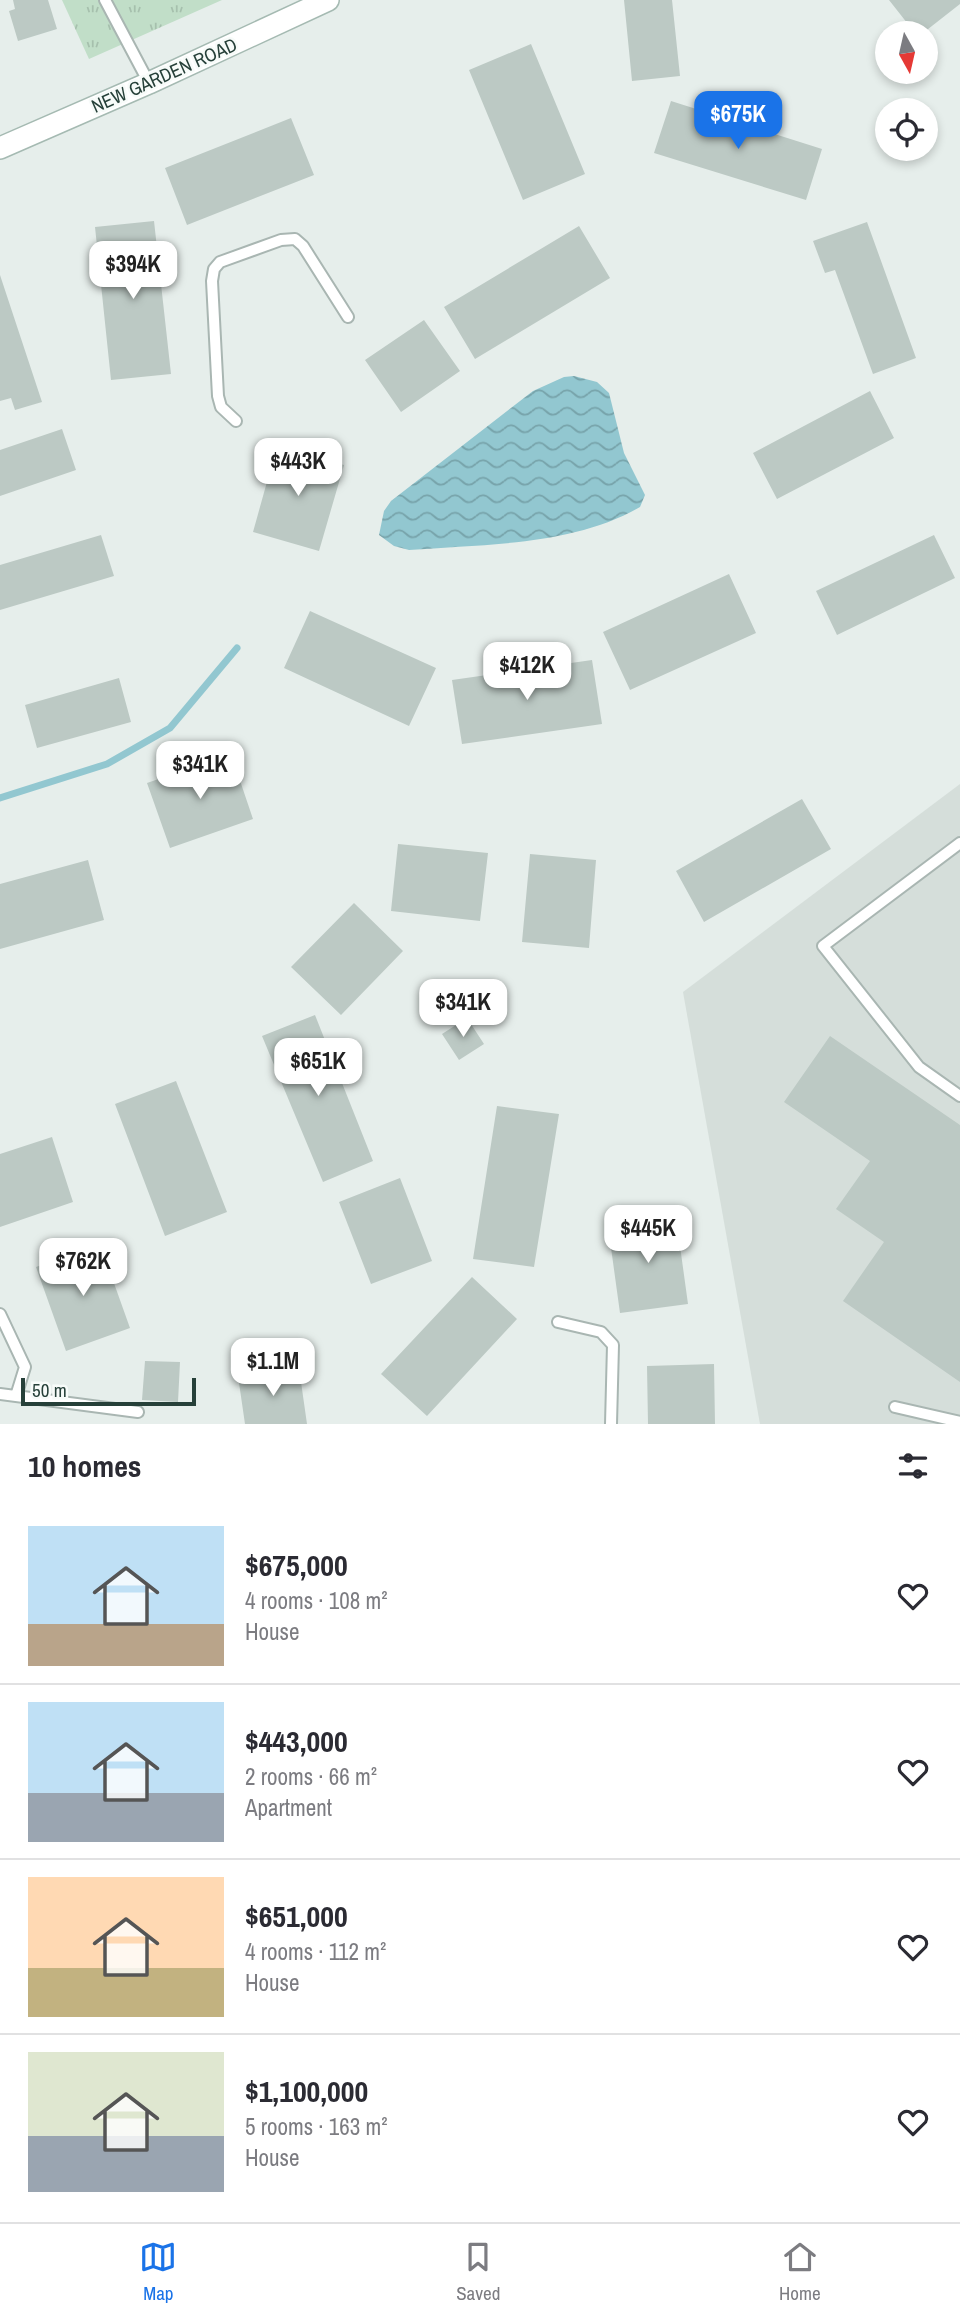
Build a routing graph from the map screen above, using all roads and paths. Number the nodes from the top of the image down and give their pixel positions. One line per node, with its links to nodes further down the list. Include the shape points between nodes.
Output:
1 (105, 0): 3 (lane)
2 (328, 0): 3 (street, NEW GARDEN ROAD)
3 (149, 83): 4 (street, NEW GARDEN ROAD)
4 (0, 148)
5 (348, 317): 6 (lane, via 295,239 220,262 212,281 218,396 221,407)
6 (236, 421)
7 (960, 843): 8 (lane, via 823,946 919,1067)
8 (960, 1096)
9 (0, 1314): 12 (lane, via 25,1367)
10 (558, 1322): 16 (lane, via 601,1332 613,1345)
11 (0, 1394): 12 (lane)
12 (16, 1396): 14 (lane)
13 (895, 1407): 15 (lane)
14 (138, 1412)
15 (960, 1422)
16 (611, 1424)

